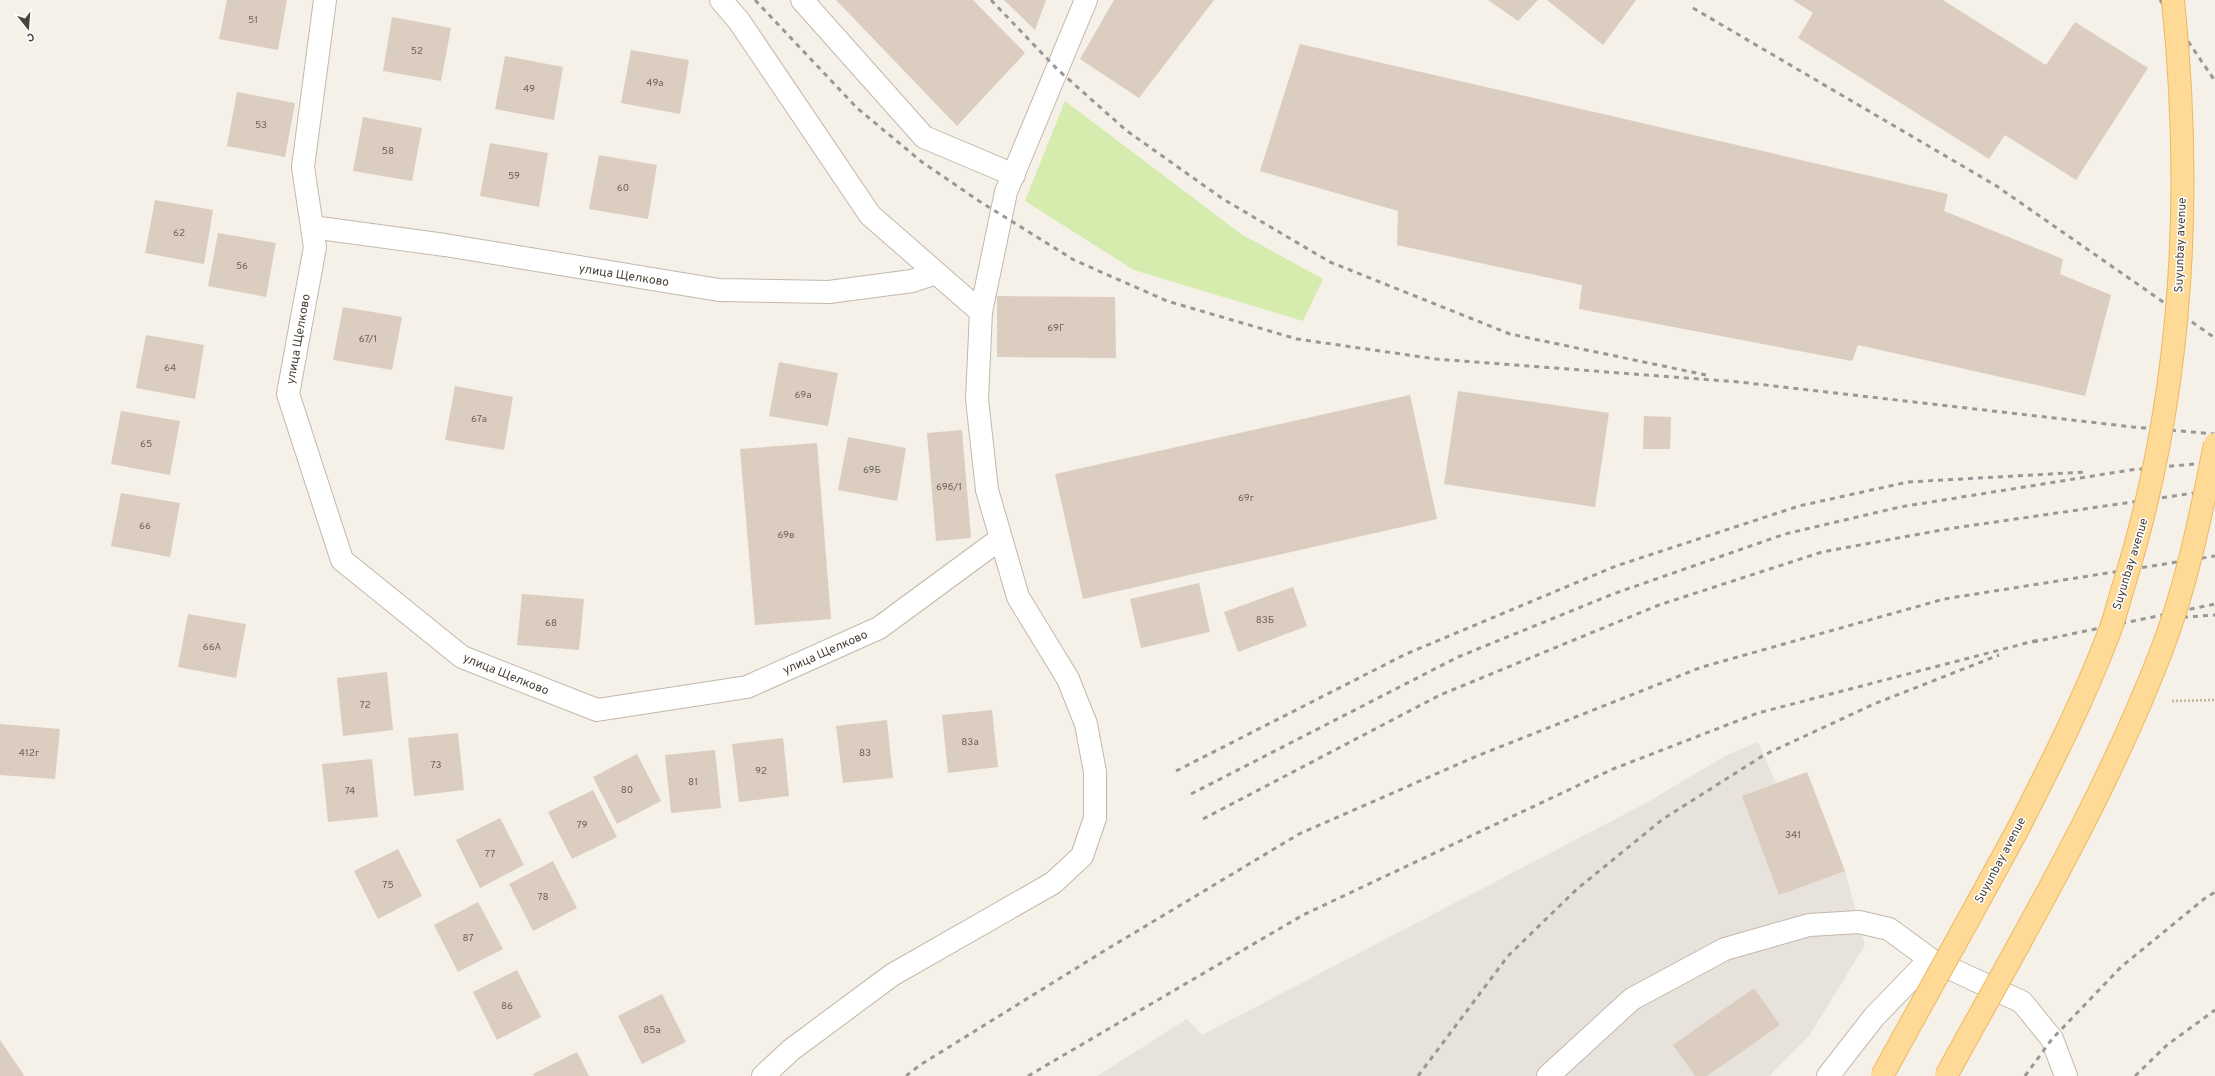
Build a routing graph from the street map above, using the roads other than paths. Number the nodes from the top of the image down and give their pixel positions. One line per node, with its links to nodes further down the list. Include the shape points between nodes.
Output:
1 (325, 0): 7 (street, улица Щелково, via 303,167)
2 (721, 0): 8 (street, via 739,21 870,215)
3 (802, 0): 6 (street, via 924,137)
4 (1086, 0): 6 (street)
5 (2173, 0): 16 (main road, Suyunbay avenue, bridge, via 2178,46 2183,166 2180,284 2168,400 2143,522 2109,632 2063,741 1998,866)
6 (1014, 175): 9 (street, via 1006,192)
7 (312, 227): 8 (street, улица Щелково, via 445,245 719,290 829,292 912,281); 11 (street, улица Щелково, via 315,247 288,394 342,560 462,657 597,710 747,687 879,628)
8 (936, 273): 9 (street)
9 (981, 312): 11 (street, via 977,399 987,490)
10 (2215, 444): 17 (main road, bridge, via 2197,536 2156,665 2114,764)
11 (1000, 539): 13 (street, via 1018,597 1068,679 1086,724 1095,772 1095,818 1082,856 1052,883 892,975 792,1050)
12 (1930, 959): 14 (street, via 1889,929 1859,922 1809,925 1725,949 1632,999); 15 (street, via 1874,1017); 18 (street, via 2022,1002 2052,1039)
13 (763, 1076)
14 (1548, 1076)
15 (1828, 1076)
16 (1882, 1076)
17 (1946, 1076)
18 (2066, 1076)

